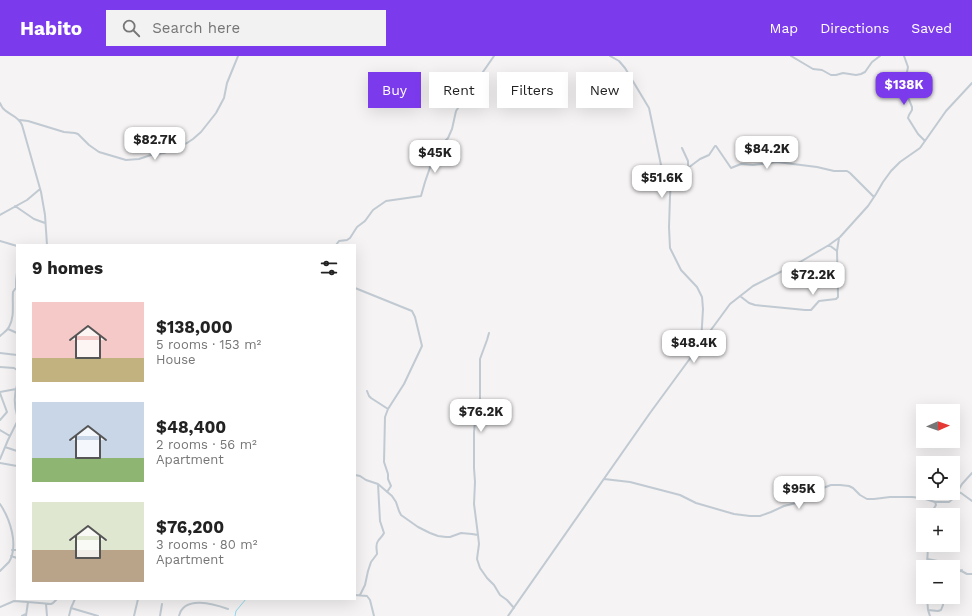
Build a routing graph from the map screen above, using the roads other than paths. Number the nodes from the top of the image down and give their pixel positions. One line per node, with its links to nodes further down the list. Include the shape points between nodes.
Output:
1 (238, 56): 9 (street, via 224,98 216,113 193,139 164,153 126,160 99,152 78,134)
2 (494, 56): 22 (street, via 456,111 448,138 436,150 421,196 386,201 373,210 350,238)
3 (610, 56): 13 (street, via 625,68 649,108 661,165)
4 (791, 56): 5 (street, via 813,69 836,75 856,75 865,72)
5 (880, 56)
6 (904, 56): 10 (street, via 908,67 905,84 912,106 909,120)
7 (972, 83): 10 (street, via 946,111)
8 (0, 103): 9 (street, via 5,111)
9 (20, 120): 14 (street)
10 (926, 141): 15 (street, via 918,151 896,166)
11 (682, 148): 12 (street, via 688,161)
12 (688, 168): 13 (street, via 682,176); 15 (street, via 709,155 716,146 731,168 741,164 777,162 847,171)
13 (671, 180): 33 (street, via 668,227 670,248 681,270 697,287 702,297)
14 (40, 189): 16 (street); 18 (street)
15 (874, 197): 19 (street)
16 (15, 206): 17 (street); 18 (street)
17 (0, 215)
18 (45, 223): 21 (street)
19 (840, 236): 23 (street); 25 (street)
20 (0, 241): 24 (street)
21 (47, 244)
22 (337, 244)
23 (829, 245): 25 (street); 28 (street)
24 (16, 246)
25 (838, 251): 28 (street, via 836,299 820,300 811,310 805,310 755,305)
26 (16, 288): 29 (street, via 13,292 12,318)
27 (356, 288): 41 (street, via 407,309 415,316 422,348)
28 (739, 296): 33 (street)
29 (8, 329): 30 (street); 32 (street)
30 (16, 333)
31 (489, 333): 64 (street, via 480,359 480,401 474,432 474,504)
32 (0, 336)
33 (701, 343): 54 (street)
34 (0, 353): 35 (street)
35 (16, 354)
36 (0, 367): 37 (street)
37 (16, 369)
38 (16, 389): 40 (street); 42 (street)
39 (367, 391): 41 (street, via 371,398)
40 (0, 392): 43 (street, via 7,411)
41 (388, 410): 57 (street, via 384,425 384,462 391,486)
42 (16, 412)
43 (0, 420)
44 (16, 424): 46 (street)
45 (0, 430): 46 (street)
46 (10, 436): 47 (street)
47 (5, 447): 48 (street); 49 (street)
48 (16, 451)
49 (0, 459)
50 (0, 463): 51 (street)
51 (16, 466)
52 (972, 473): 56 (street)
53 (356, 474): 55 (street)
54 (604, 479): 61 (street, via 637,483 680,495 696,503 750,516 760,516 799,502 831,485 849,486 867,499 912,497); 86 (street)
55 (378, 484): 57 (street); 75 (street, via 380,521 384,533 376,546 377,554 371,562)
56 (960, 488)
57 (387, 492): 64 (street, via 396,502 401,515 430,533 446,537 461,533)
58 (960, 492): 60 (street)
59 (952, 500): 61 (street)
60 (972, 501)
61 (935, 502): 63 (street)
62 (0, 504): 65 (street, via 11,529)
63 (934, 508)
64 (478, 535): 86 (street, via 477,559 480,568 500,595)
65 (12, 550): 66 (street); 68 (street)
66 (16, 550)
67 (928, 552): 70 (street)
68 (11, 556): 69 (street); 72 (street)
69 (16, 558)
70 (927, 559): 71 (street)
71 (962, 570): 73 (street)
72 (0, 571)
73 (972, 574)
74 (356, 595): 75 (street)
75 (360, 595): 98 (street, via 369,598)
76 (56, 600): 80 (street)
77 (75, 600): 85 (street)
78 (138, 600): 95 (street)
79 (28, 602): 80 (street); 84 (street, via 12,602); 89 (street)
80 (46, 604): 91 (street)
81 (162, 604): 96 (street)
82 (928, 604): 88 (street)
83 (943, 604): 88 (street, via 941,610)
84 (0, 606)
85 (71, 608): 92 (street); 93 (street)
86 (514, 608): 99 (street)
87 (228, 609): 97 (street, via 214,604 195,603 184,606)
88 (928, 610): 100 (street)
89 (26, 615): 90 (street)
90 (22, 616)
91 (47, 616)
92 (69, 616)
93 (94, 616): 94 (street)
94 (98, 616)
95 (134, 616)
96 (160, 616)
97 (179, 616)
98 (374, 616)
99 (508, 616)
100 (930, 616)

